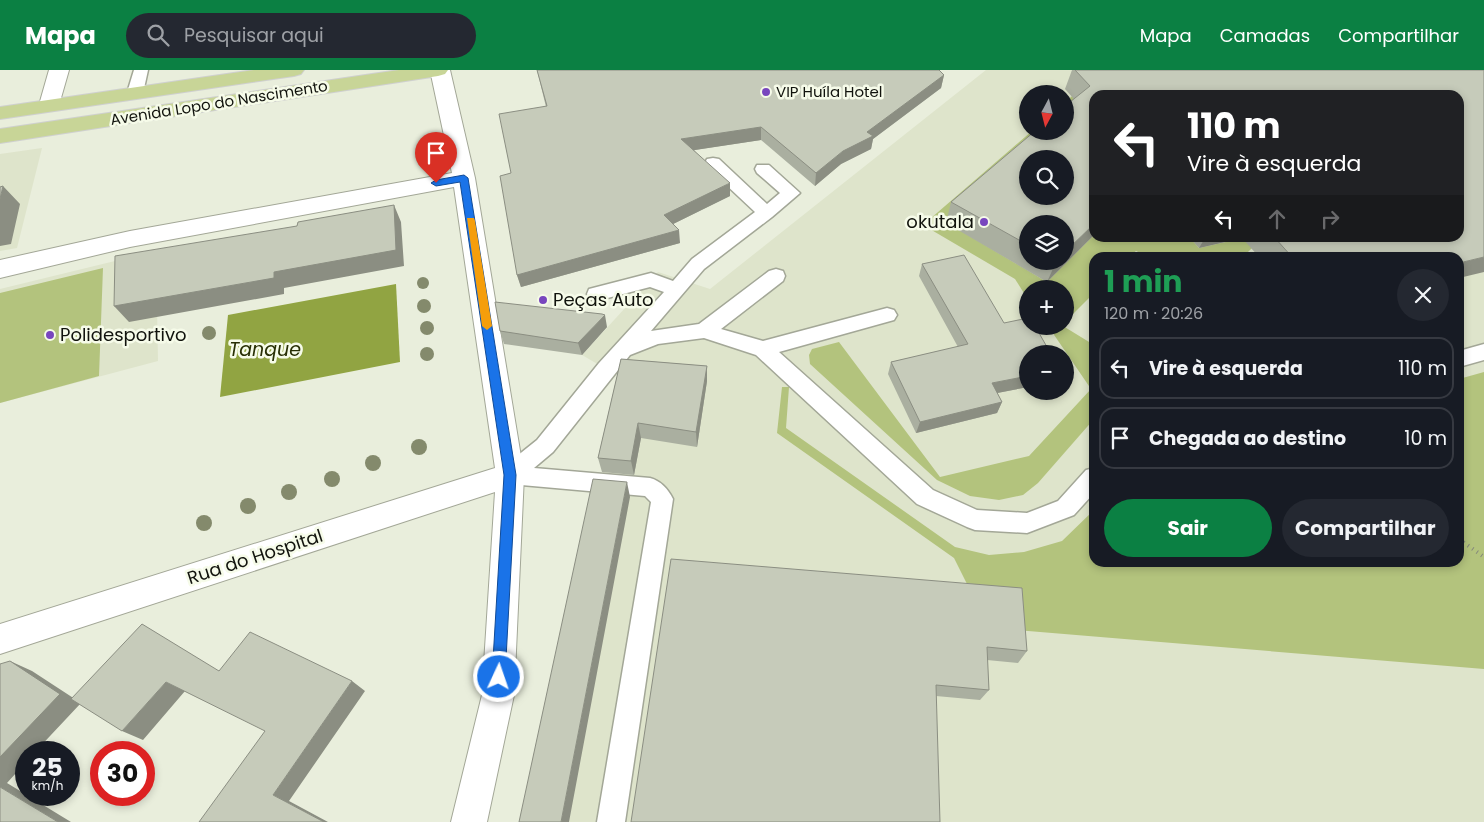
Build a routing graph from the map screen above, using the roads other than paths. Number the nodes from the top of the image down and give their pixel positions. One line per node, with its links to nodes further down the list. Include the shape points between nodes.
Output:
1 (59, 70): 6 (street)
2 (141, 70): 5 (lane)
3 (294, 70): 5 (main road, Avenida Lopo do Nascimento)
4 (439, 70): 8 (main road, Avenida Lopo do Nascimento); 11 (street)
5 (135, 93): 6 (main road, Avenida Lopo do Nascimento)
6 (49, 105): 7 (main road, Avenida Lopo do Nascimento)
7 (0, 113)
8 (0, 136)
9 (713, 163): 12 (lane)
10 (763, 169): 12 (lane, via 791,193)
11 (464, 178): 13 (street, via 130,239); 23 (street)
12 (766, 213): 15 (lane, via 698,264)
13 (0, 269)
14 (776, 276): 18 (lane)
15 (677, 288): 16 (lane, via 651,280); 19 (lane)
16 (596, 294)
17 (887, 315): 20 (lane)
18 (704, 331): 19 (lane, via 656,337); 20 (lane)
19 (625, 349): 23 (lane, via 545,446)
20 (763, 350): 24 (lane, via 925,497 975,520 1027,523 1066,508)
21 (1484, 352): 22 (lane)
22 (1464, 358)
23 (510, 475): 25 (street, Rua do Hospital); 26 (street, via 498,695); 27 (lane, via 650,487 662,499)
24 (1089, 483)
25 (0, 639)
26 (469, 822)
27 (610, 822)

